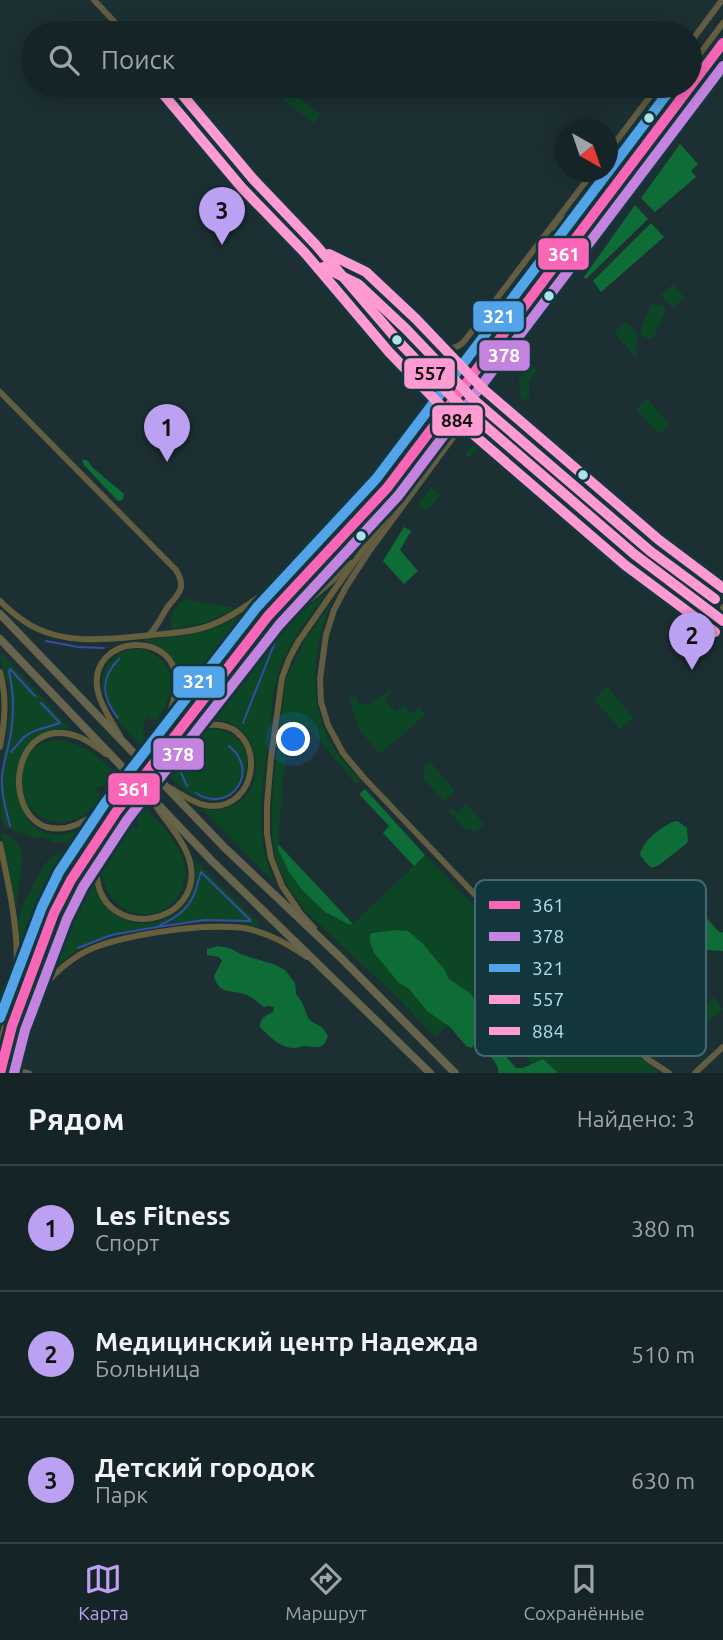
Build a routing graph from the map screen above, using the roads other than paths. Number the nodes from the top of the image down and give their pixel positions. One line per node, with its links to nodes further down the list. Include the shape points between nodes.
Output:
1 (94, 0): 3 (main road)
2 (722, 0): 5 (main road)
3 (114, 21)
4 (723, 23): 7 (main road)
5 (702, 27)
6 (723, 43): 9 (main road)
7 (702, 51)
8 (722, 70): 10 (main road)
9 (702, 71)
10 (702, 96)
11 (186, 98): 21 (main road)
12 (649, 98): 16 (main road)
13 (667, 98): 18 (main road)
14 (682, 98): 19 (main road)
15 (701, 98): 22 (main road)
16 (618, 138)
17 (585, 182): 20 (main road)
18 (593, 196): 20 (main road); 26 (main road)
19 (603, 203): 22 (main road); 27 (main road)
20 (542, 238): 25 (main road, via 462,344)
21 (314, 244): 23 (main road, via 366,272); 24 (main road)
22 (575, 263): 28 (main road)
23 (403, 306): 24 (main road, via 388,310); 25 (main road)
24 (383, 323): 30 (main road)
25 (443, 347): 26 (main road)
26 (463, 369): 27 (main road); 30 (main road)
27 (471, 378): 28 (main road); 31 (main road)
28 (482, 388): 32 (main road); 34 (main road)
29 (0, 391): 42 (main road, via 176,570 180,592)
30 (446, 392): 31 (main road); 37 (main road, via 366,494)
31 (455, 400): 32 (main road); 47 (main road, via 375,502)
32 (466, 410): 33 (main road); 36 (main road)
33 (482, 424): 35 (main road); 61 (main road, via 472,423 457,432 346,587 329,623 320,691 324,715 343,753)
34 (560, 456): 35 (main road, via 565,466 562,475 553,479); 38 (main road)
35 (543, 476): 43 (main road, via 634,554)
36 (362, 551): 47 (main road, via 330,583); 62 (main road, via 298,642 282,678 267,804 275,873 301,914)
37 (283, 582): 44 (main road, via 227,618 194,630); 49 (main road, via 238,631)
38 (723, 588)
39 (0, 601): 45 (main road, via 31,626 63,637)
40 (723, 607): 43 (main road)
41 (0, 614): 52 (highway)
42 (163, 616): 44 (main road); 45 (main road)
43 (723, 620)
44 (169, 628): 45 (main road)
45 (149, 635)
46 (0, 639): 53 (highway)
47 (240, 651): 50 (main road)
48 (0, 672): 51 (main road, via 5,710)
49 (163, 728): 52 (main road, via 176,687 174,670 165,656 151,647 134,644 118,649 101,667 97,692); 58 (main road)
50 (172, 739): 55 (main road, via 203,726 228,728 247,746 250,778 234,799 216,805 196,803); 59 (main road)
51 (0, 747)
52 (127, 747): 55 (highway)
53 (114, 759): 54 (main road, via 79,737 57,733 29,743); 56 (highway)
54 (13, 768)
55 (159, 781): 62 (highway)
56 (147, 793): 59 (main road, via 189,859 189,886 174,909 158,918 140,919 122,914 108,903 97,878); 63 (highway)
57 (13, 797): 58 (main road, via 31,820 50,828 79,824)
58 (105, 804): 64 (main road, via 56,880)
59 (104, 830): 67 (main road, via 54,914)
60 (0, 844): 64 (main road, via 17,950)
61 (475, 895)
62 (339, 956): 74 (highway)
63 (324, 969): 67 (main road, via 270,935 249,929 204,926 152,934 81,953 35,995); 73 (highway)
64 (15, 987): 66 (main road)
65 (0, 1005): 66 (street)
66 (9, 1007): 68 (main road)
67 (12, 1026): 71 (main road)
68 (0, 1043)
69 (723, 1047): 76 (main road)
70 (644, 1056): 75 (main road)
71 (1, 1069): 72 (street)
72 (30, 1073)
73 (430, 1073)
74 (455, 1073)
75 (669, 1073)
76 (695, 1073)

